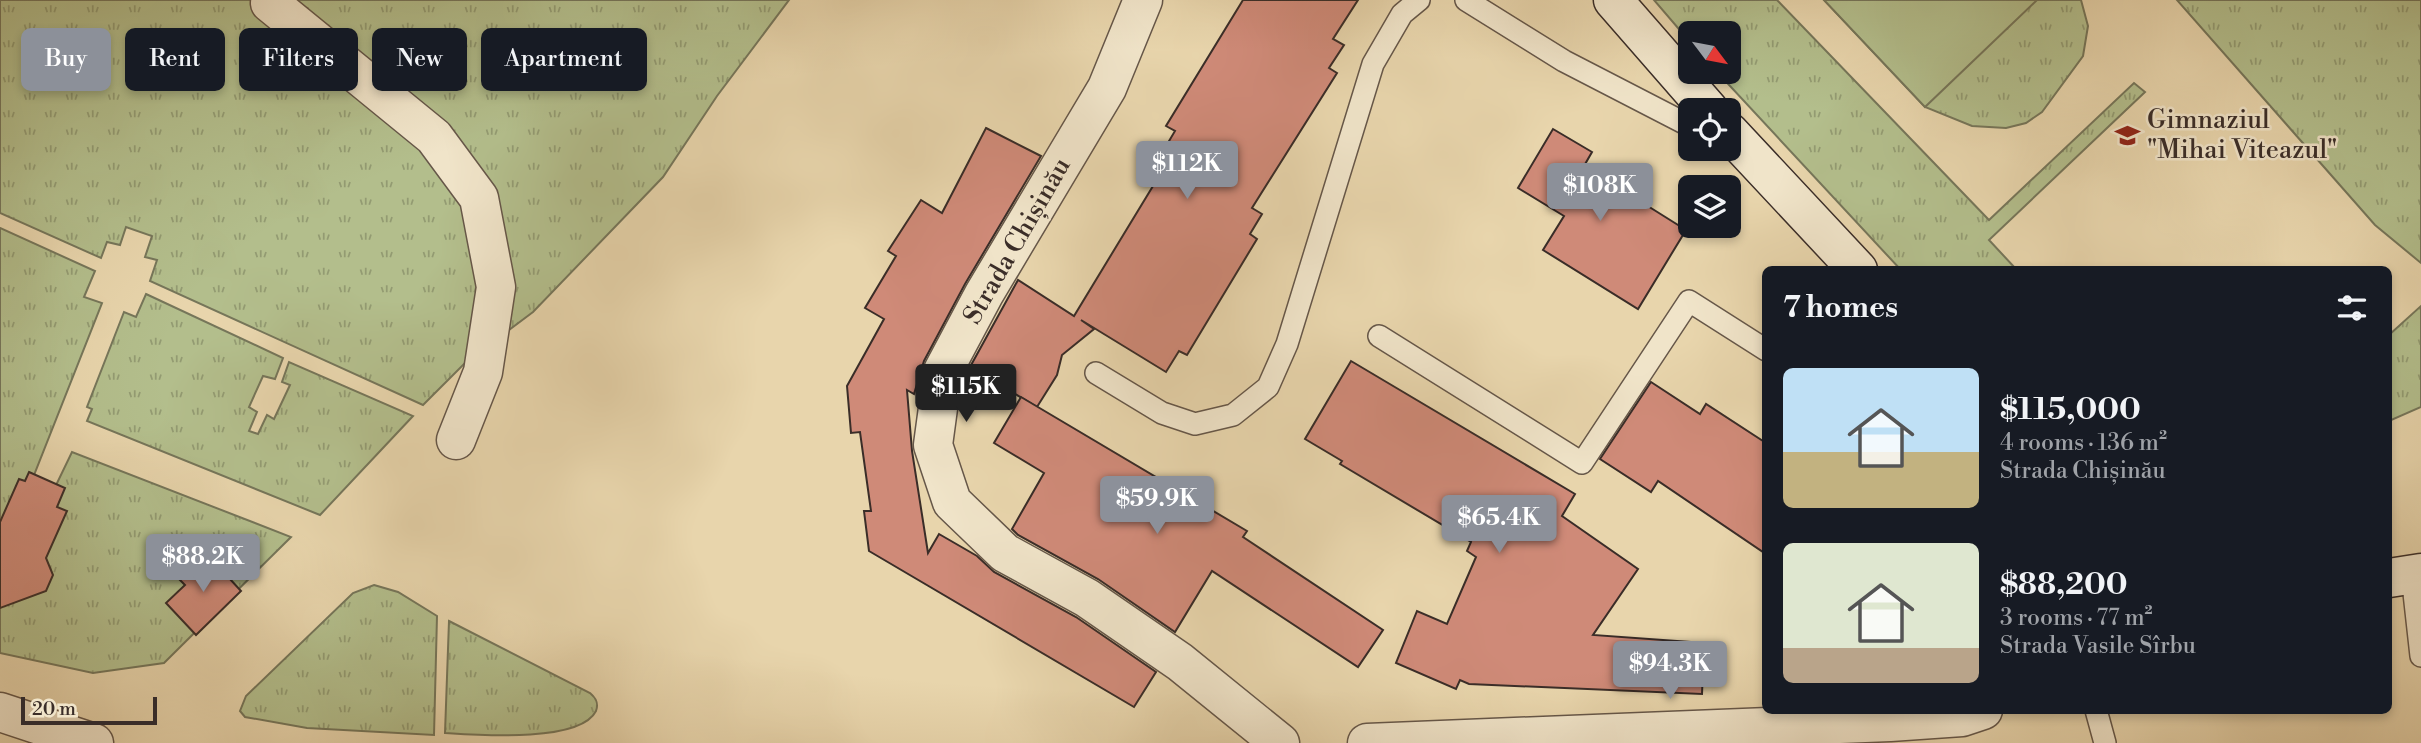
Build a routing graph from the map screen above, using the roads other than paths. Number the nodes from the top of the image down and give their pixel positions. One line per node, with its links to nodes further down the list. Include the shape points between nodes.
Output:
1 (1143, 0): 21 (street, Strada Chișinău, via 1107,88 943,371 933,445 952,502 1005,553 1087,598 1160,648)
2 (1419, 0): 12 (lane, via 1402,14 1373,64 1287,344 1268,387 1233,415 1195,424 1162,413)
3 (1466, 0): 7 (lane, via 1564,61)
4 (1613, 0): 6 (street)
5 (270, 3): 13 (street, via 434,136 479,198 496,288 483,372)
6 (1699, 98)
7 (1678, 120)
8 (1741, 150): 9 (street)
9 (1854, 266)
10 (1379, 336): 11 (lane, via 1582,463 1689,301)
11 (1762, 347)
12 (1096, 373)
13 (456, 440)
14 (2407, 575): 15 (lane)
15 (2421, 656)
16 (0, 712): 20 (street)
17 (1971, 714): 19 (street)
18 (2097, 714): 23 (lane)
19 (1890, 732): 22 (street)
20 (94, 743)
21 (1280, 743)
22 (1367, 743)
23 (2105, 743)

